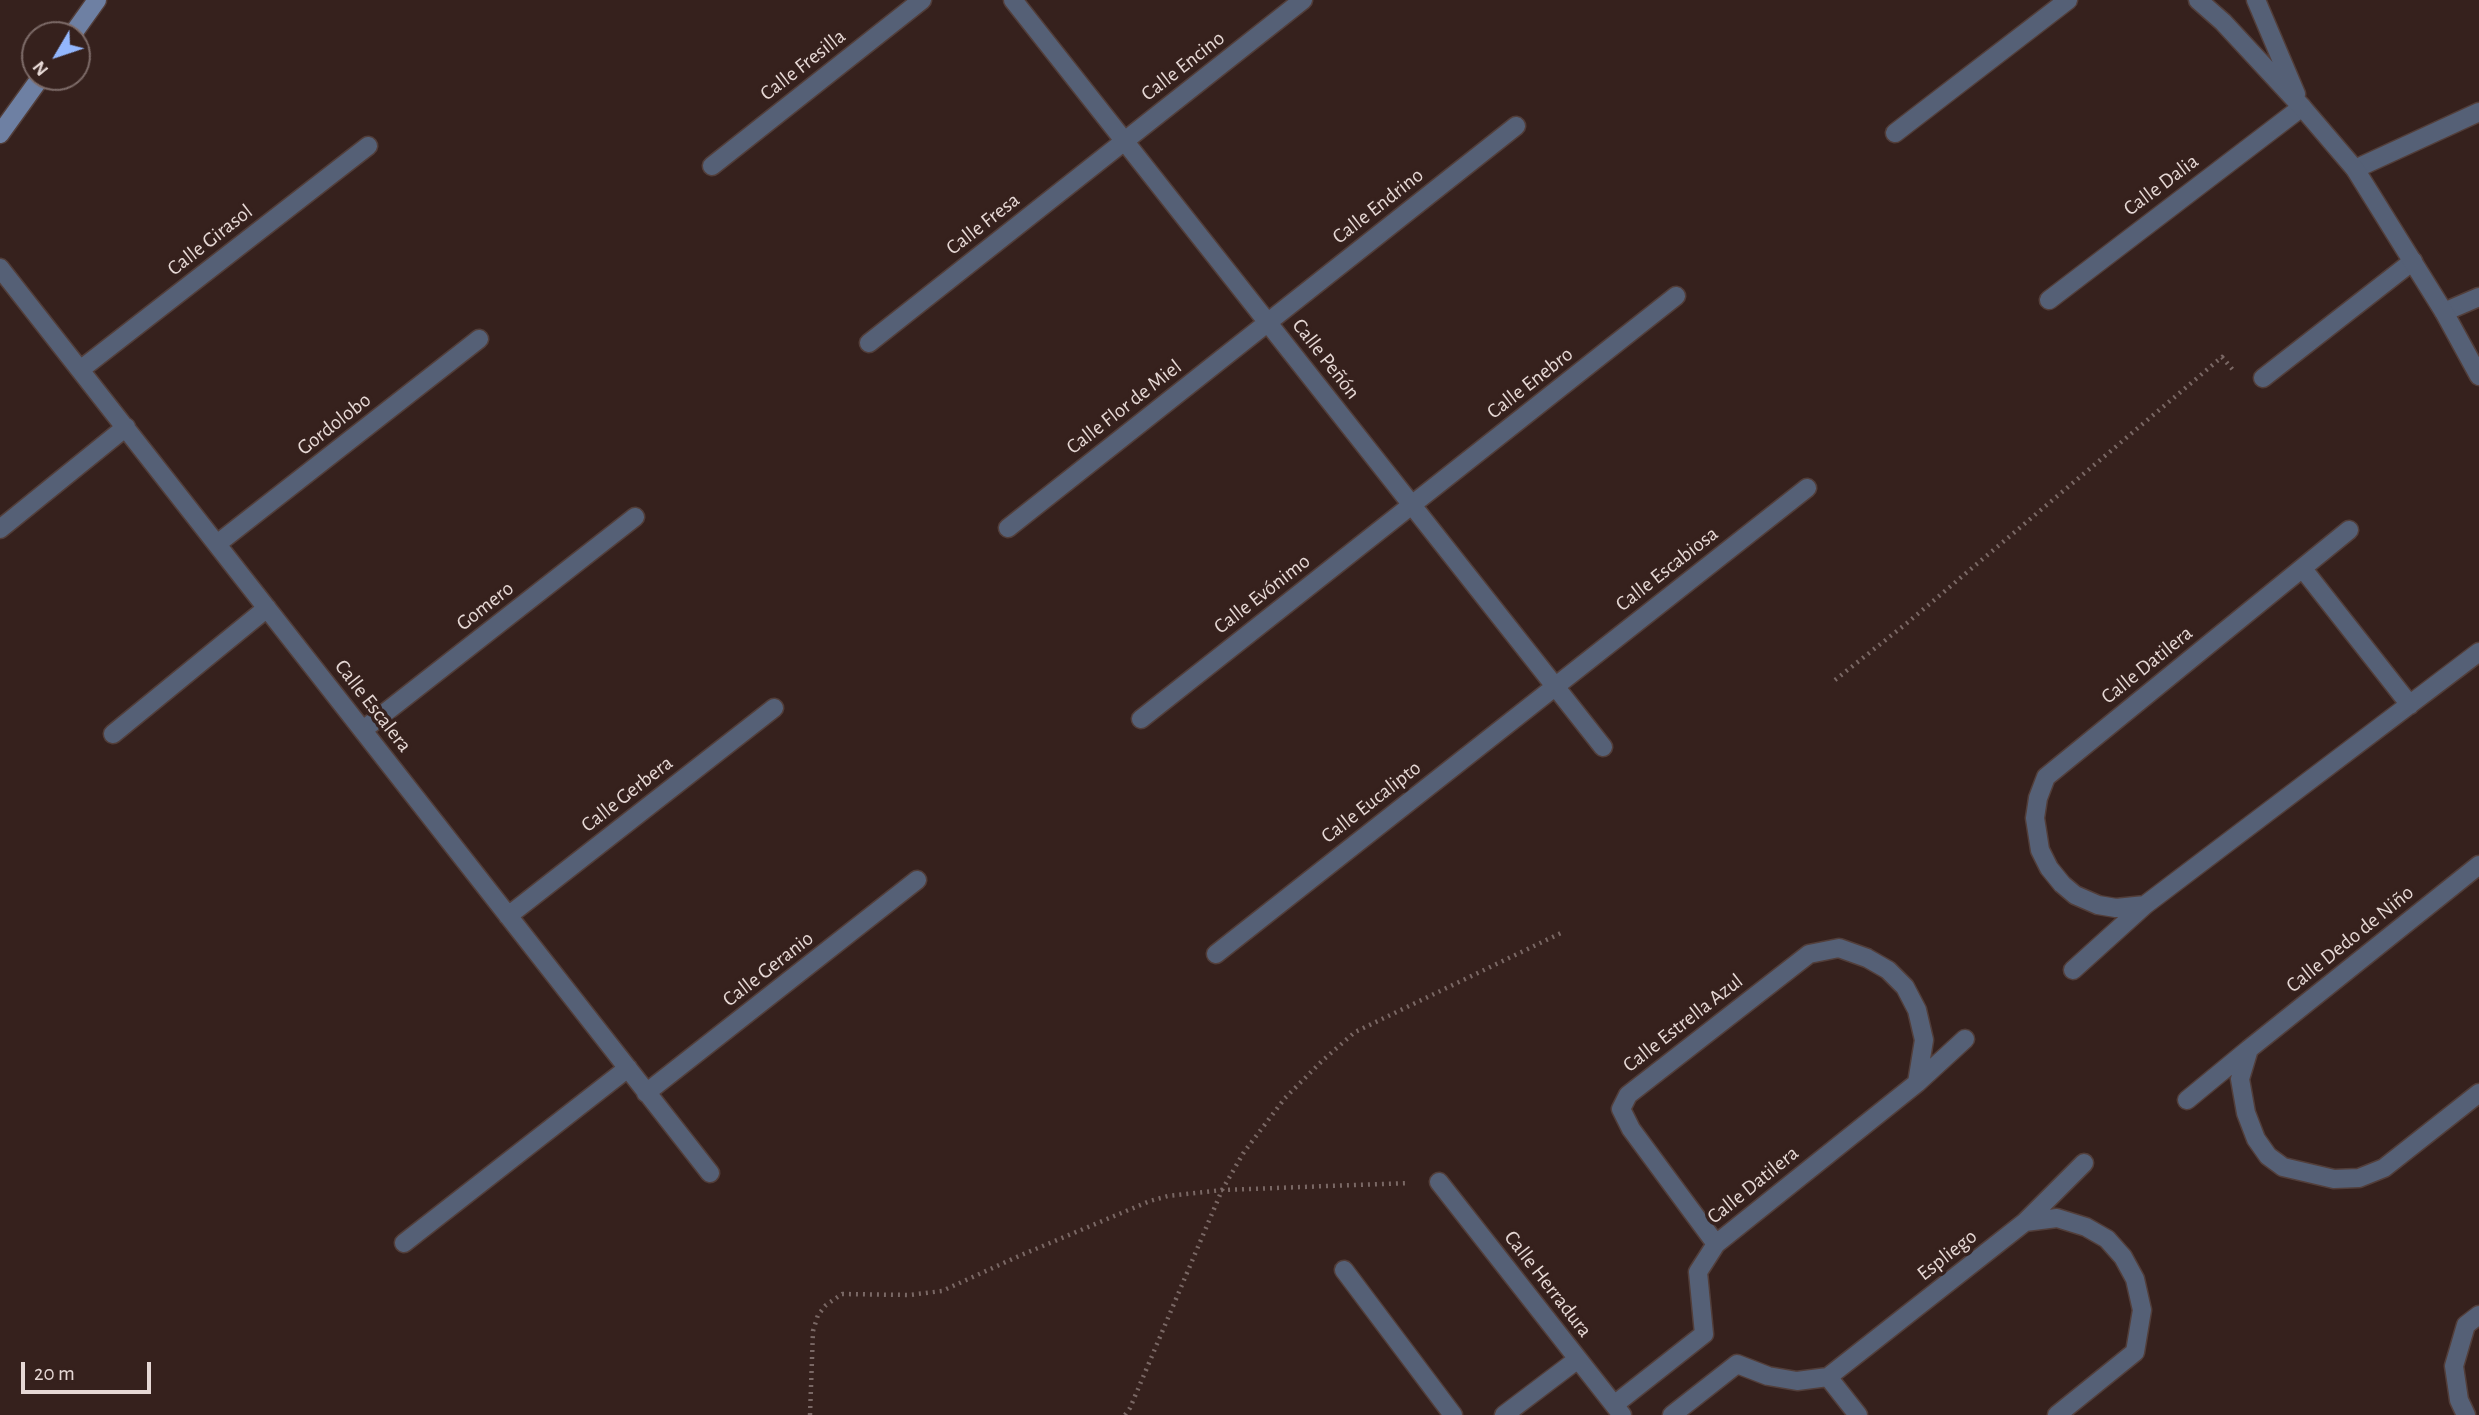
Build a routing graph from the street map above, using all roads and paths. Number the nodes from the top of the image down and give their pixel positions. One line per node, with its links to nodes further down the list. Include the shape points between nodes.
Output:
1 (97, 0): 8 (main road)
2 (922, 0): 17 (street, Calle Fresilla)
3 (1013, 0): 15 (street, Calle Peñón)
4 (1303, 0): 15 (street, Calle Encino)
5 (2068, 0): 13 (street)
6 (2199, 0): 10 (street)
7 (2256, 0): 10 (street)
8 (82, 21)
9 (31, 91): 14 (main road)
10 (2302, 107): 18 (street); 23 (street, Calle Dalia)
11 (2479, 112): 18 (street)
12 (1516, 126): 25 (street, Calle Endrino)
13 (1895, 133)
14 (0, 134)
15 (1125, 141): 25 (street, Calle Peñón); 27 (street, Calle Fresa)
16 (368, 146): 28 (street, Calle Girasol)
17 (712, 166)
18 (2355, 169): 19 (street)
19 (2413, 261): 24 (street); 30 (street)
20 (0, 268): 28 (street, Calle Escalera)
21 (1675, 296): 33 (street, Calle Enebro)
22 (2479, 297): 24 (street)
23 (2049, 300)
24 (2444, 312): 29 (street)
25 (1268, 322): 33 (street, Calle Peñón); 35 (street, Calle Flor de Miel)
26 (479, 339): 38 (street, Gordolobo)
27 (869, 343)
28 (80, 370): 31 (street, Calle Escalera)
29 (2479, 376)
30 (2263, 378): 42 (path, via 2249,391 2222,357)
31 (126, 427): 36 (street); 38 (street, Calle Escalera)
32 (1807, 488): 43 (street, Calle Escabiosa)
33 (1412, 505): 43 (street, Calle Peñón); 46 (street, Calle Evónimo)
34 (635, 517): 47 (street, Gomero)
35 (1007, 528)
36 (0, 529)
37 (2349, 530): 39 (street, Calle Datilera)
38 (217, 544): 40 (street, Calle Escalera)
39 (2303, 569): 44 (street); 52 (street, Calle Datilera, via 2046,777 2035,818 2040,850 2049,868 2075,895 2098,905)
40 (267, 608): 47 (street, Calle Escalera); 48 (street)
41 (2479, 652): 44 (street)
42 (1835, 680)
43 (1555, 686): 49 (street, Calle Peñón); 55 (street, Calle Eucalipto)
44 (2410, 705): 52 (street)
45 (774, 708): 53 (street, Calle Gerbera)
46 (1141, 719)
47 (363, 730): 53 (street, Calle Escalera)
48 (113, 734)
49 (1603, 747)
50 (2476, 873): 58 (street, Calle Dedo de Niño)
51 (917, 880): 61 (street, Calle Geranio)
52 (2145, 905): 56 (street)
53 (508, 916): 59 (street, Calle Escalera)
54 (1561, 933): 67 (path, via 1355,1032 1285,1098)
55 (1216, 954)
56 (2073, 970)
57 (1965, 1039): 60 (street, Calle Datilera)
58 (2249, 1049): 62 (street, via 2240,1079 2256,1139 2283,1167 2334,1179 2359,1178 2384,1168); 63 (street, Calle Dedo de Niño)
59 (628, 1068): 61 (street, Calle Escalera); 69 (street)
60 (1917, 1083): 70 (street, Calle Datilera); 70 (street, Calle Estrella Azul, via 1924,1041 1917,1010 1905,987 1888,970 1839,948 1809,954 1628,1095 1621,1108 1631,1129)
61 (646, 1093): 65 (street, Calle Escalera)
62 (2479, 1093)
63 (2187, 1100)
64 (2084, 1163): 68 (street)
65 (710, 1173)
66 (1439, 1182): 67 (path); 73 (street, Calle Herradura)
67 (1222, 1190): 76 (path, via 1150,1200 942,1292 842,1294 818,1315 813,1331); 77 (path)
68 (2025, 1222): 74 (street, Espliego); 82 (street, via 2057,1218 2107,1239 2136,1279 2142,1310 2135,1352)
69 (404, 1244)
70 (1716, 1244): 75 (street, Calle Datilera, via 1698,1272 1704,1334)
71 (1344, 1270): 78 (street)
72 (2479, 1315): 83 (street, via 2466,1325 2454,1366)
73 (1578, 1359): 75 (street, Calle Herradura); 79 (street)
74 (1828, 1377): 80 (street, via 1797,1381 1737,1364); 81 (street)
75 (1618, 1410)
76 (810, 1415)
77 (1125, 1415)
78 (1453, 1415)
79 (1504, 1415)
80 (1672, 1415)
81 (1858, 1415)
82 (2057, 1415)
83 (2466, 1415)

